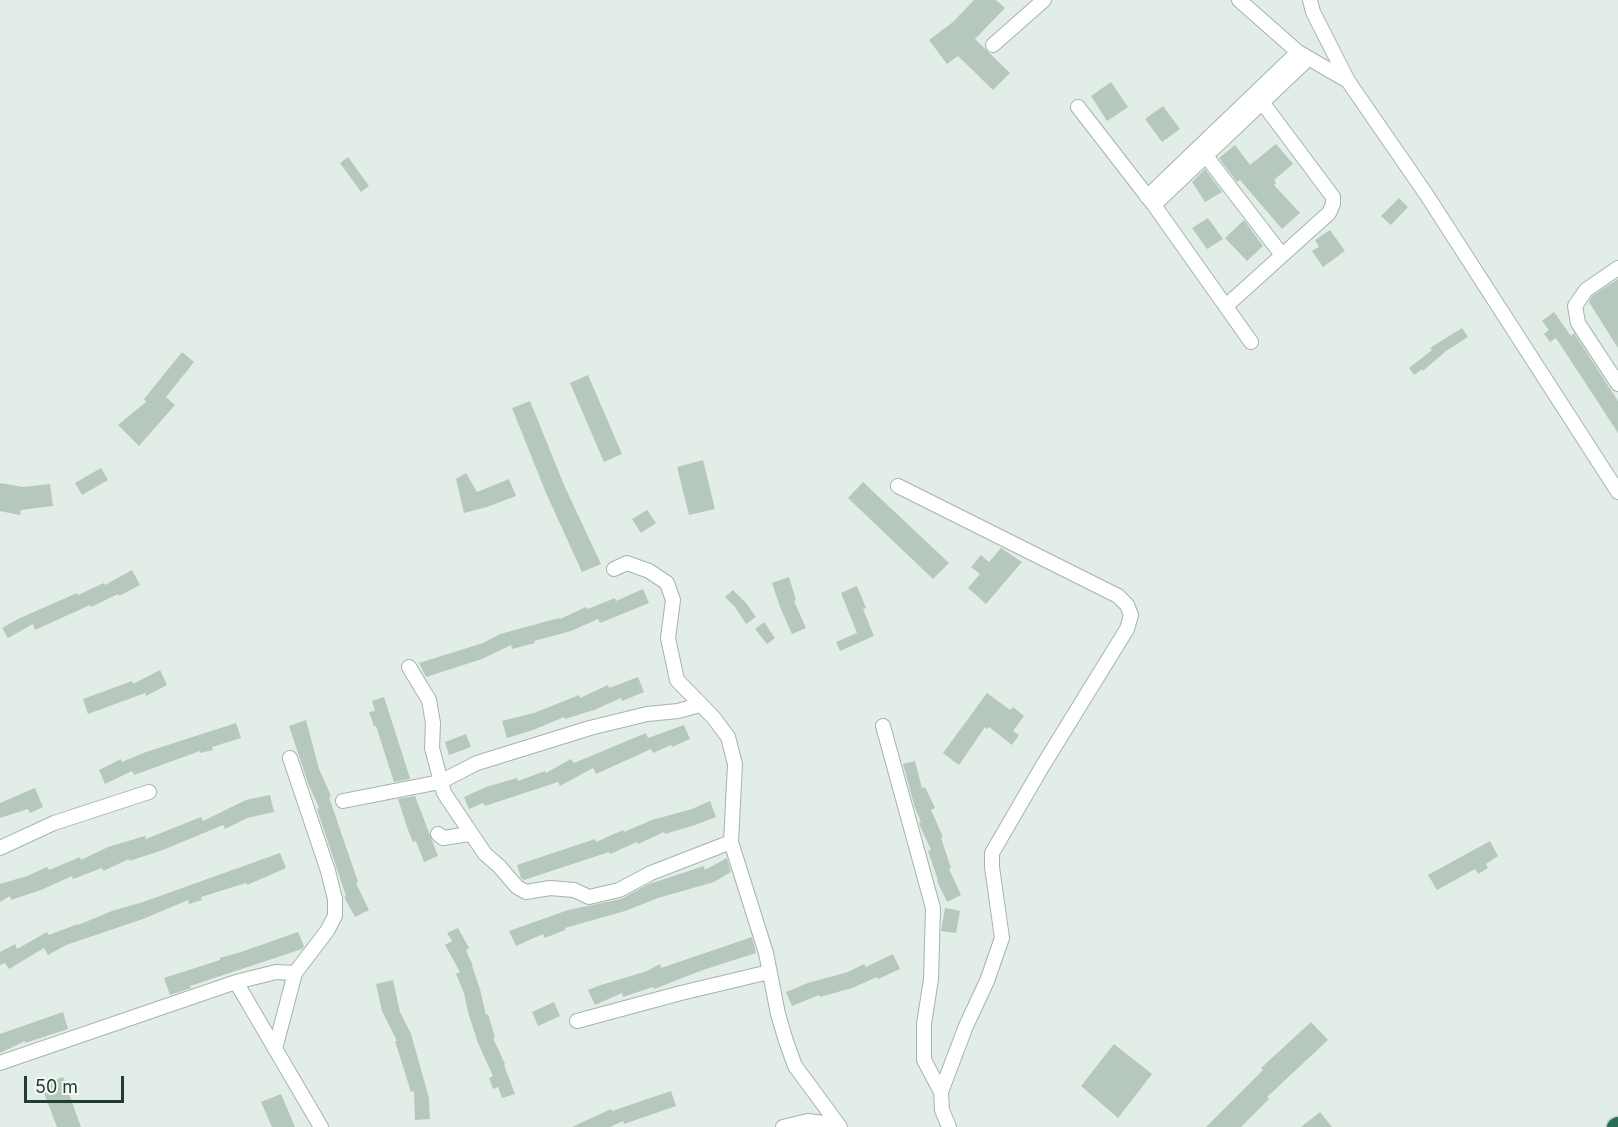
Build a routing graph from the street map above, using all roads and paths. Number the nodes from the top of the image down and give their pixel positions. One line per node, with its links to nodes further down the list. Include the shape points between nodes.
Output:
1 (1044, 0): 4 (street)
2 (1239, 0): 5 (street)
3 (1310, 0): 6 (street)
4 (993, 45)
5 (1303, 56): 6 (street); 7 (street); 10 (street)
6 (1348, 81): 16 (street)
7 (1262, 102): 9 (street); 11 (street, via 1333,197 1329,213)
8 (1078, 107): 10 (street)
9 (1206, 156): 10 (street); 11 (street)
10 (1150, 201): 13 (street)
11 (1282, 255): 13 (street)
12 (1618, 268): 15 (street, via 1586,290 1575,306 1578,323)
13 (1226, 306): 14 (street)
14 (1251, 342)
15 (1617, 381)
16 (1616, 485)
17 (898, 486): 36 (street, via 1118,596 1131,615 992,853 1002,938)
18 (614, 569): 20 (street, via 627,563 668,583 673,600 668,638 677,680)
19 (409, 667): 23 (street, via 429,700 432,748)
20 (700, 705): 23 (street, via 590,728 477,763); 28 (street, via 728,737 735,764)
21 (883, 726): 36 (street, via 933,908 924,1060)
22 (290, 758): 31 (street, via 335,899 331,924)
23 (440, 782): 25 (street); 27 (street)
24 (149, 792): 29 (street, via 54,823)
25 (343, 801)
26 (438, 834): 27 (street, via 443,838)
27 (470, 834): 28 (street, via 484,854 526,892 550,888 574,890 589,897 619,890 651,873)
28 (731, 842): 30 (street)
29 (0, 848)
30 (769, 972): 33 (street); 40 (street, via 795,1066)
31 (296, 973): 32 (street, via 276,972); 34 (street)
32 (236, 982): 34 (street); 35 (street)
33 (577, 1021)
34 (275, 1049): 37 (street)
35 (0, 1064)
36 (941, 1092): 41 (street, via 942,1110)
37 (321, 1127)
38 (783, 1127): 39 (street, via 808,1121)
39 (835, 1127)
40 (840, 1127)
41 (949, 1127)

